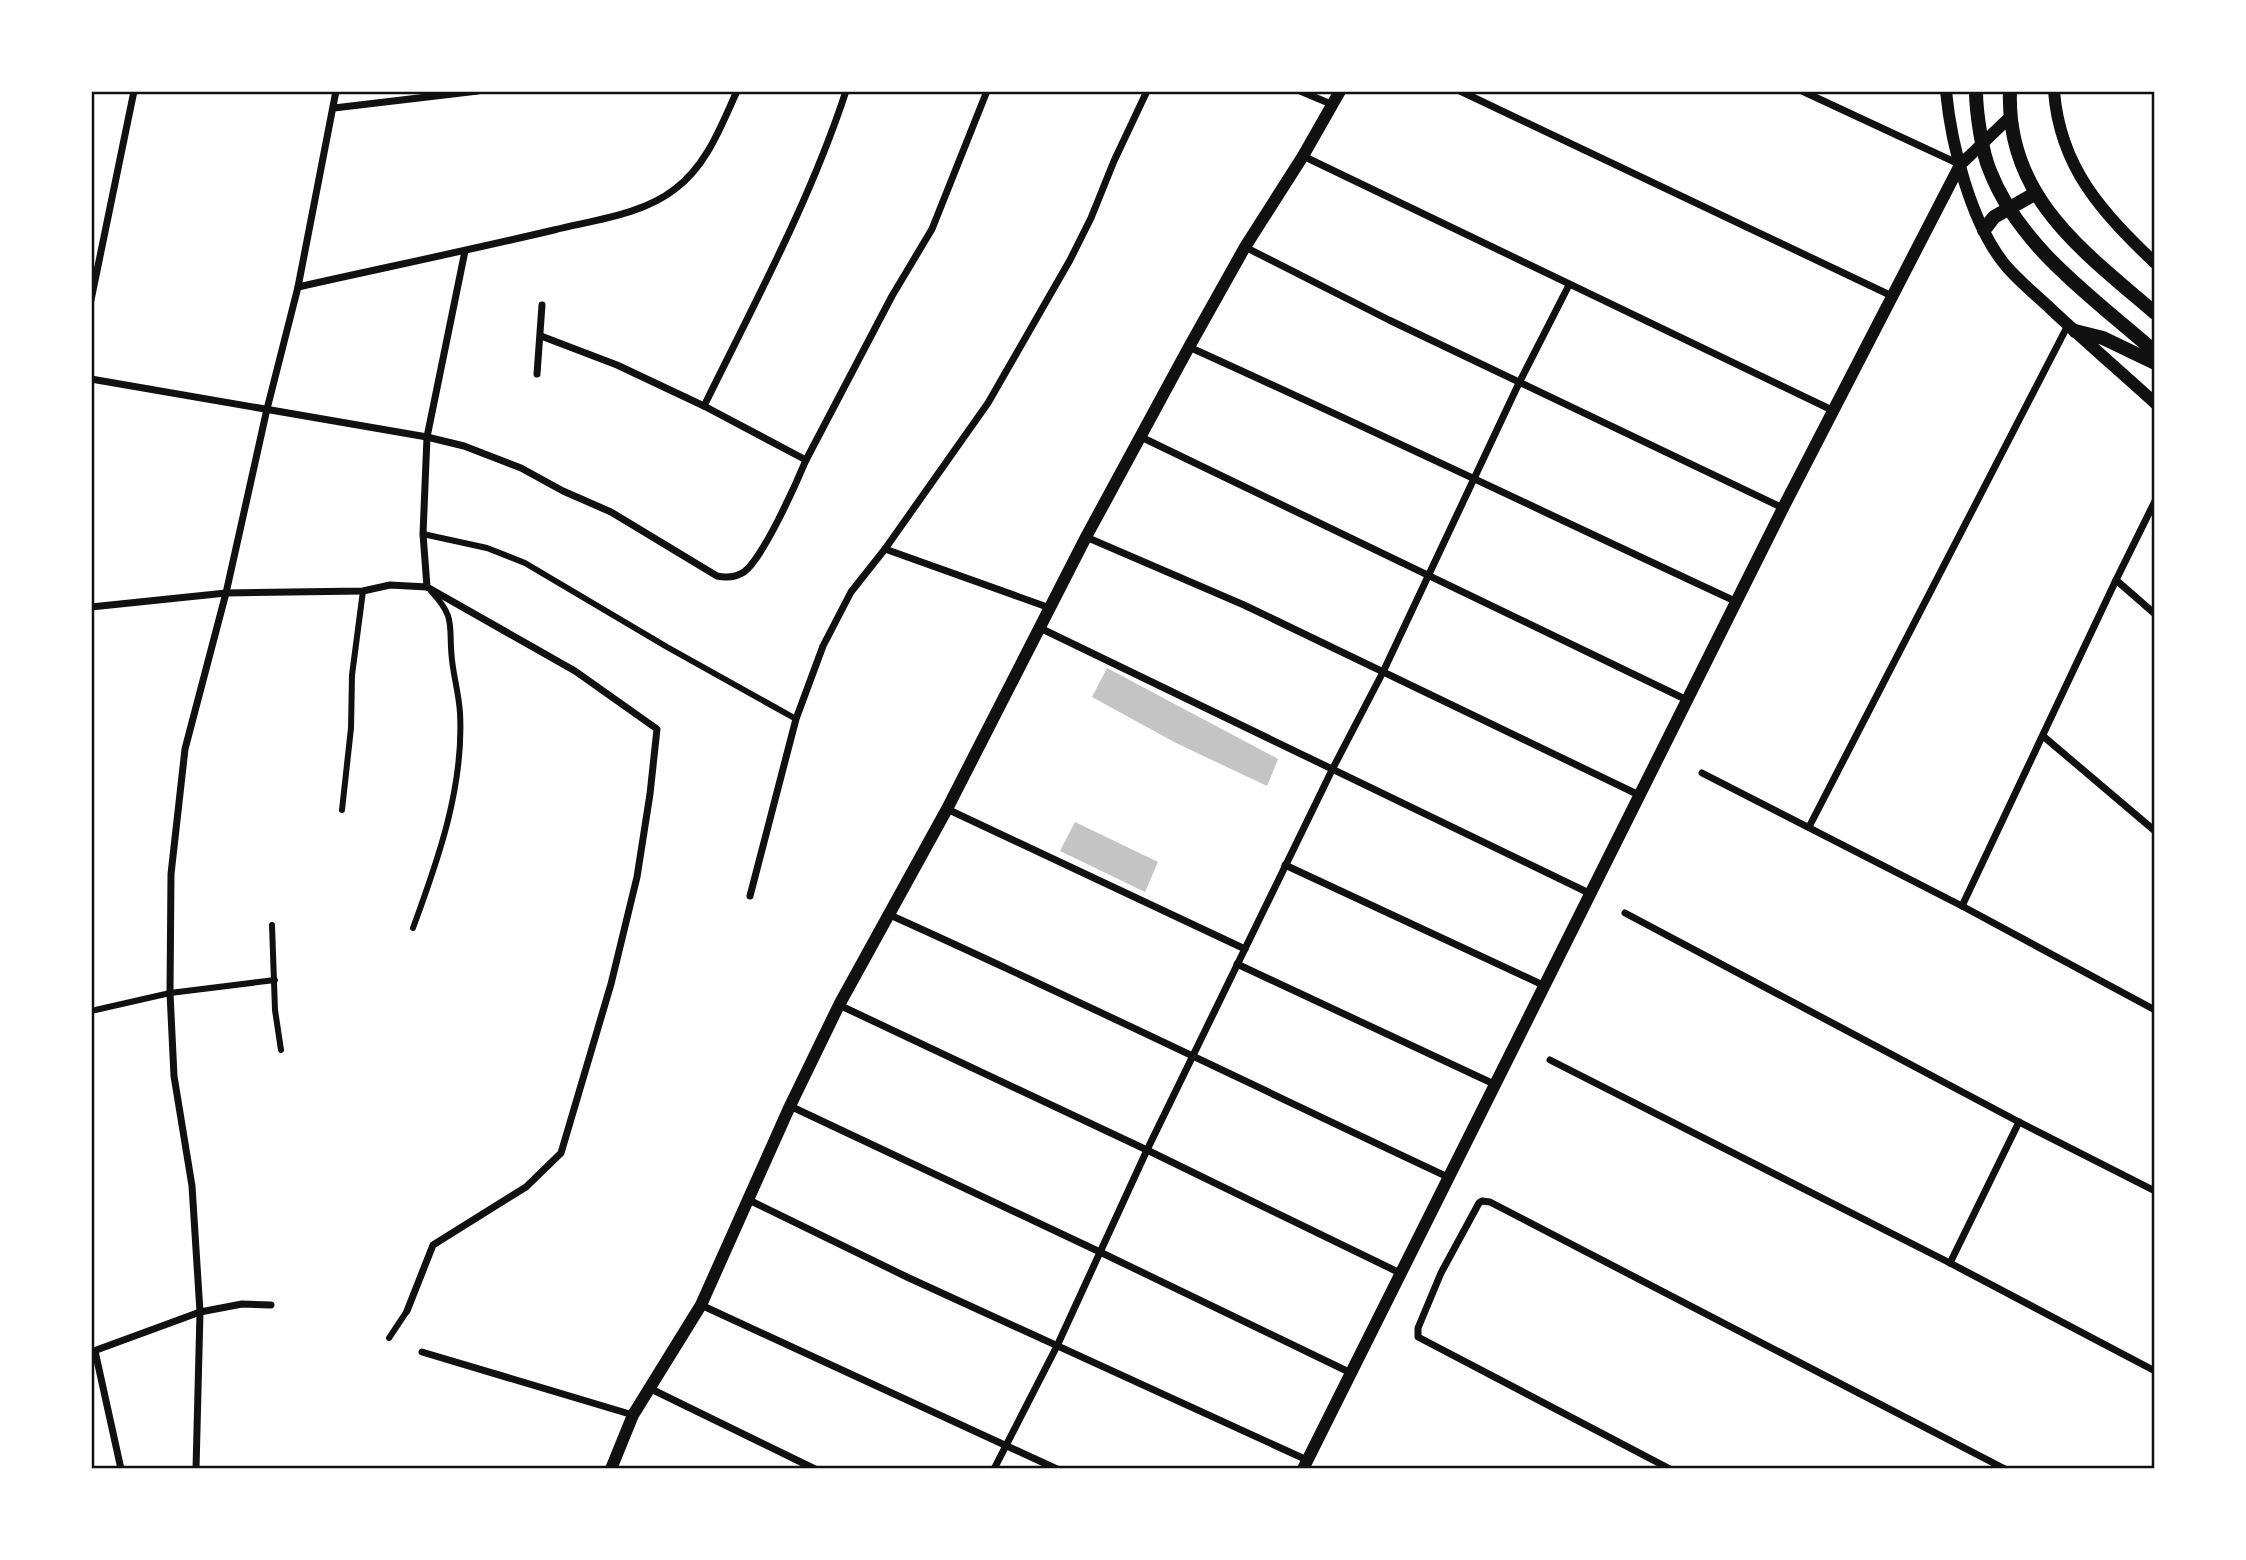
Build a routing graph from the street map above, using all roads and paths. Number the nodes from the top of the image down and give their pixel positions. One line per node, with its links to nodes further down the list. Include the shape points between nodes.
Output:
1 (134, 91): 32 (street)
2 (336, 91): 18 (street)
3 (478, 91): 18 (street)
4 (737, 91): 27 (street, via 695,172 654,202)
5 (846, 91): 44 (street, via 796,220)
6 (988, 91): 49 (street, via 932,229)
7 (1147, 91): 55 (street, via 1076,249 988,403)
8 (1300, 91): 17 (street)
9 (1340, 91): 17 (street)
10 (1460, 91): 31 (street)
11 (1802, 91): 22 (street)
12 (1946, 91): 22 (street)
13 (1976, 91): 20 (main road)
14 (2010, 91): 19 (main road)
15 (2018, 91): 19 (main road)
16 (2054, 91): 28 (street, via 2060,129 2079,175 2103,211)
17 (1331, 104): 21 (street)
18 (334, 108): 30 (street)
19 (2010, 117): 20 (street); 23 (main road, via 2019,156)
20 (1983, 142): 22 (street); 24 (main road, via 1989,169)
21 (1303, 156): 26 (street); 29 (street)
22 (1960, 165): 25 (street); 31 (street)
23 (2036, 193): 24 (main road); 34 (main road, via 2081,249)
24 (2009, 207): 25 (main road, via 1994,216); 38 (main road, via 2056,265)
25 (1984, 230): 35 (street, via 2005,265)
26 (1245, 247): 37 (street); 42 (street)
27 (465, 251): 30 (street); 48 (street)
28 (2155, 263)
29 (1569, 285): 42 (street); 46 (street)
30 (298, 287): 45 (street)
31 (1892, 296): 46 (street)
32 (91, 300)
33 (542, 304): 36 (street)
34 (2155, 313)
35 (2071, 328): 39 (main road); 43 (street); 75 (street)
36 (541, 336): 40 (street); 44 (street)
37 (1189, 346): 47 (street); 50 (street)
38 (2155, 352)
39 (2155, 362)
40 (537, 374)
41 (91, 379): 45 (street)
42 (1519, 383): 50 (street); 52 (street)
43 (2155, 403)
44 (704, 405): 49 (street)
45 (267, 409): 48 (street); 60 (street)
46 (1834, 411): 52 (street)
47 (1140, 437): 54 (street); 56 (street)
48 (427, 438): 49 (street, via 464,446 521,468 611,512 725,577 742,573 756,558); 53 (street)
49 (806, 460)
50 (1474, 480): 56 (street); 61 (street)
51 (2155, 501): 57 (street)
52 (1783, 508): 61 (street)
53 (423, 534): 58 (street); 68 (street, via 488,548 525,563)
54 (1086, 537): 63 (street); 66 (street)
55 (885, 550): 63 (street); 68 (street, via 851,592 823,646)
56 (1428, 576): 66 (street); 67 (street)
57 (2116, 580): 64 (street); 69 (street)
58 (427, 587): 59 (street, via 390,585); 84 (street, via 445,606 449,618 460,713 456,786); 108 (street, via 575,671 657,729 637,877 561,1153 526,1187 433,1245)
59 (363, 591): 60 (street); 74 (street)
60 (226, 593): 62 (street); 89 (street, via 185,749 171,874)
61 (1737, 602): 67 (street)
62 (91, 607)
63 (1050, 608): 65 (street)
64 (2155, 614)
65 (1040, 628): 70 (street); 73 (street)
66 (1383, 672): 70 (street); 72 (street)
67 (1687, 700): 72 (street)
68 (796, 719): 79 (street)
69 (2043, 736): 76 (street); 80 (street)
70 (1333, 768): 77 (street); 78 (street)
71 (1702, 774): 75 (street)
72 (1639, 794): 78 (street)
73 (947, 809): 82 (street); 85 (street)
74 (342, 810)
75 (1809, 827): 80 (street)
76 (2155, 831)
77 (1285, 865): 85 (street); 88 (street)
78 (1591, 894): 88 (street)
79 (750, 896)
80 (1962, 906): 91 (street)
81 (1625, 914): 98 (street)
82 (890, 915): 90 (street); 94 (street)
83 (272, 925): 87 (street)
84 (413, 928)
85 (1245, 949): 86 (street)
86 (1237, 964): 94 (street); 96 (street)
87 (275, 980): 89 (street); 93 (street)
88 (1545, 986): 96 (street)
89 (170, 993): 92 (street); 109 (street, via 174,1076 192,1186)
90 (839, 1005): 97 (street); 99 (street)
91 (2155, 1010)
92 (91, 1011)
93 (281, 1050)
94 (1192, 1058): 99 (street); 100 (street)
95 (1550, 1060): 104 (street)
96 (1494, 1084): 100 (street)
97 (790, 1106): 102 (street); 103 (street)
98 (2019, 1122): 101 (street); 104 (street)
99 (1147, 1150): 103 (street); 105 (street)
100 (1448, 1177): 105 (street)
101 (2155, 1191)
102 (748, 1200): 107 (street); 111 (street)
103 (1100, 1252): 111 (street); 115 (street)
104 (1950, 1263): 114 (street)
105 (1400, 1273): 115 (street)
106 (271, 1305): 109 (street, via 242,1304)
107 (701, 1305): 116 (street); 118 (street)
108 (407, 1311): 110 (street)
109 (200, 1312): 112 (street); 121 (street)
110 (389, 1338)
111 (1057, 1346): 118 (street); 119 (street)
112 (93, 1351): 120 (street)
113 (422, 1352): 117 (street)
114 (2155, 1371)
115 (1351, 1373): 119 (street)
116 (649, 1388): 117 (street); 123 (street)
117 (633, 1415): 122 (street)
118 (1006, 1445): 124 (street); 125 (street)
119 (1305, 1465)
120 (121, 1469)
121 (196, 1469)
122 (611, 1469)
123 (815, 1469)
124 (994, 1469)
125 (1057, 1469)
126 (1670, 1469): 127 (street, via 1417,1335 1441,1273 1482,1201)
127 (2005, 1469)

